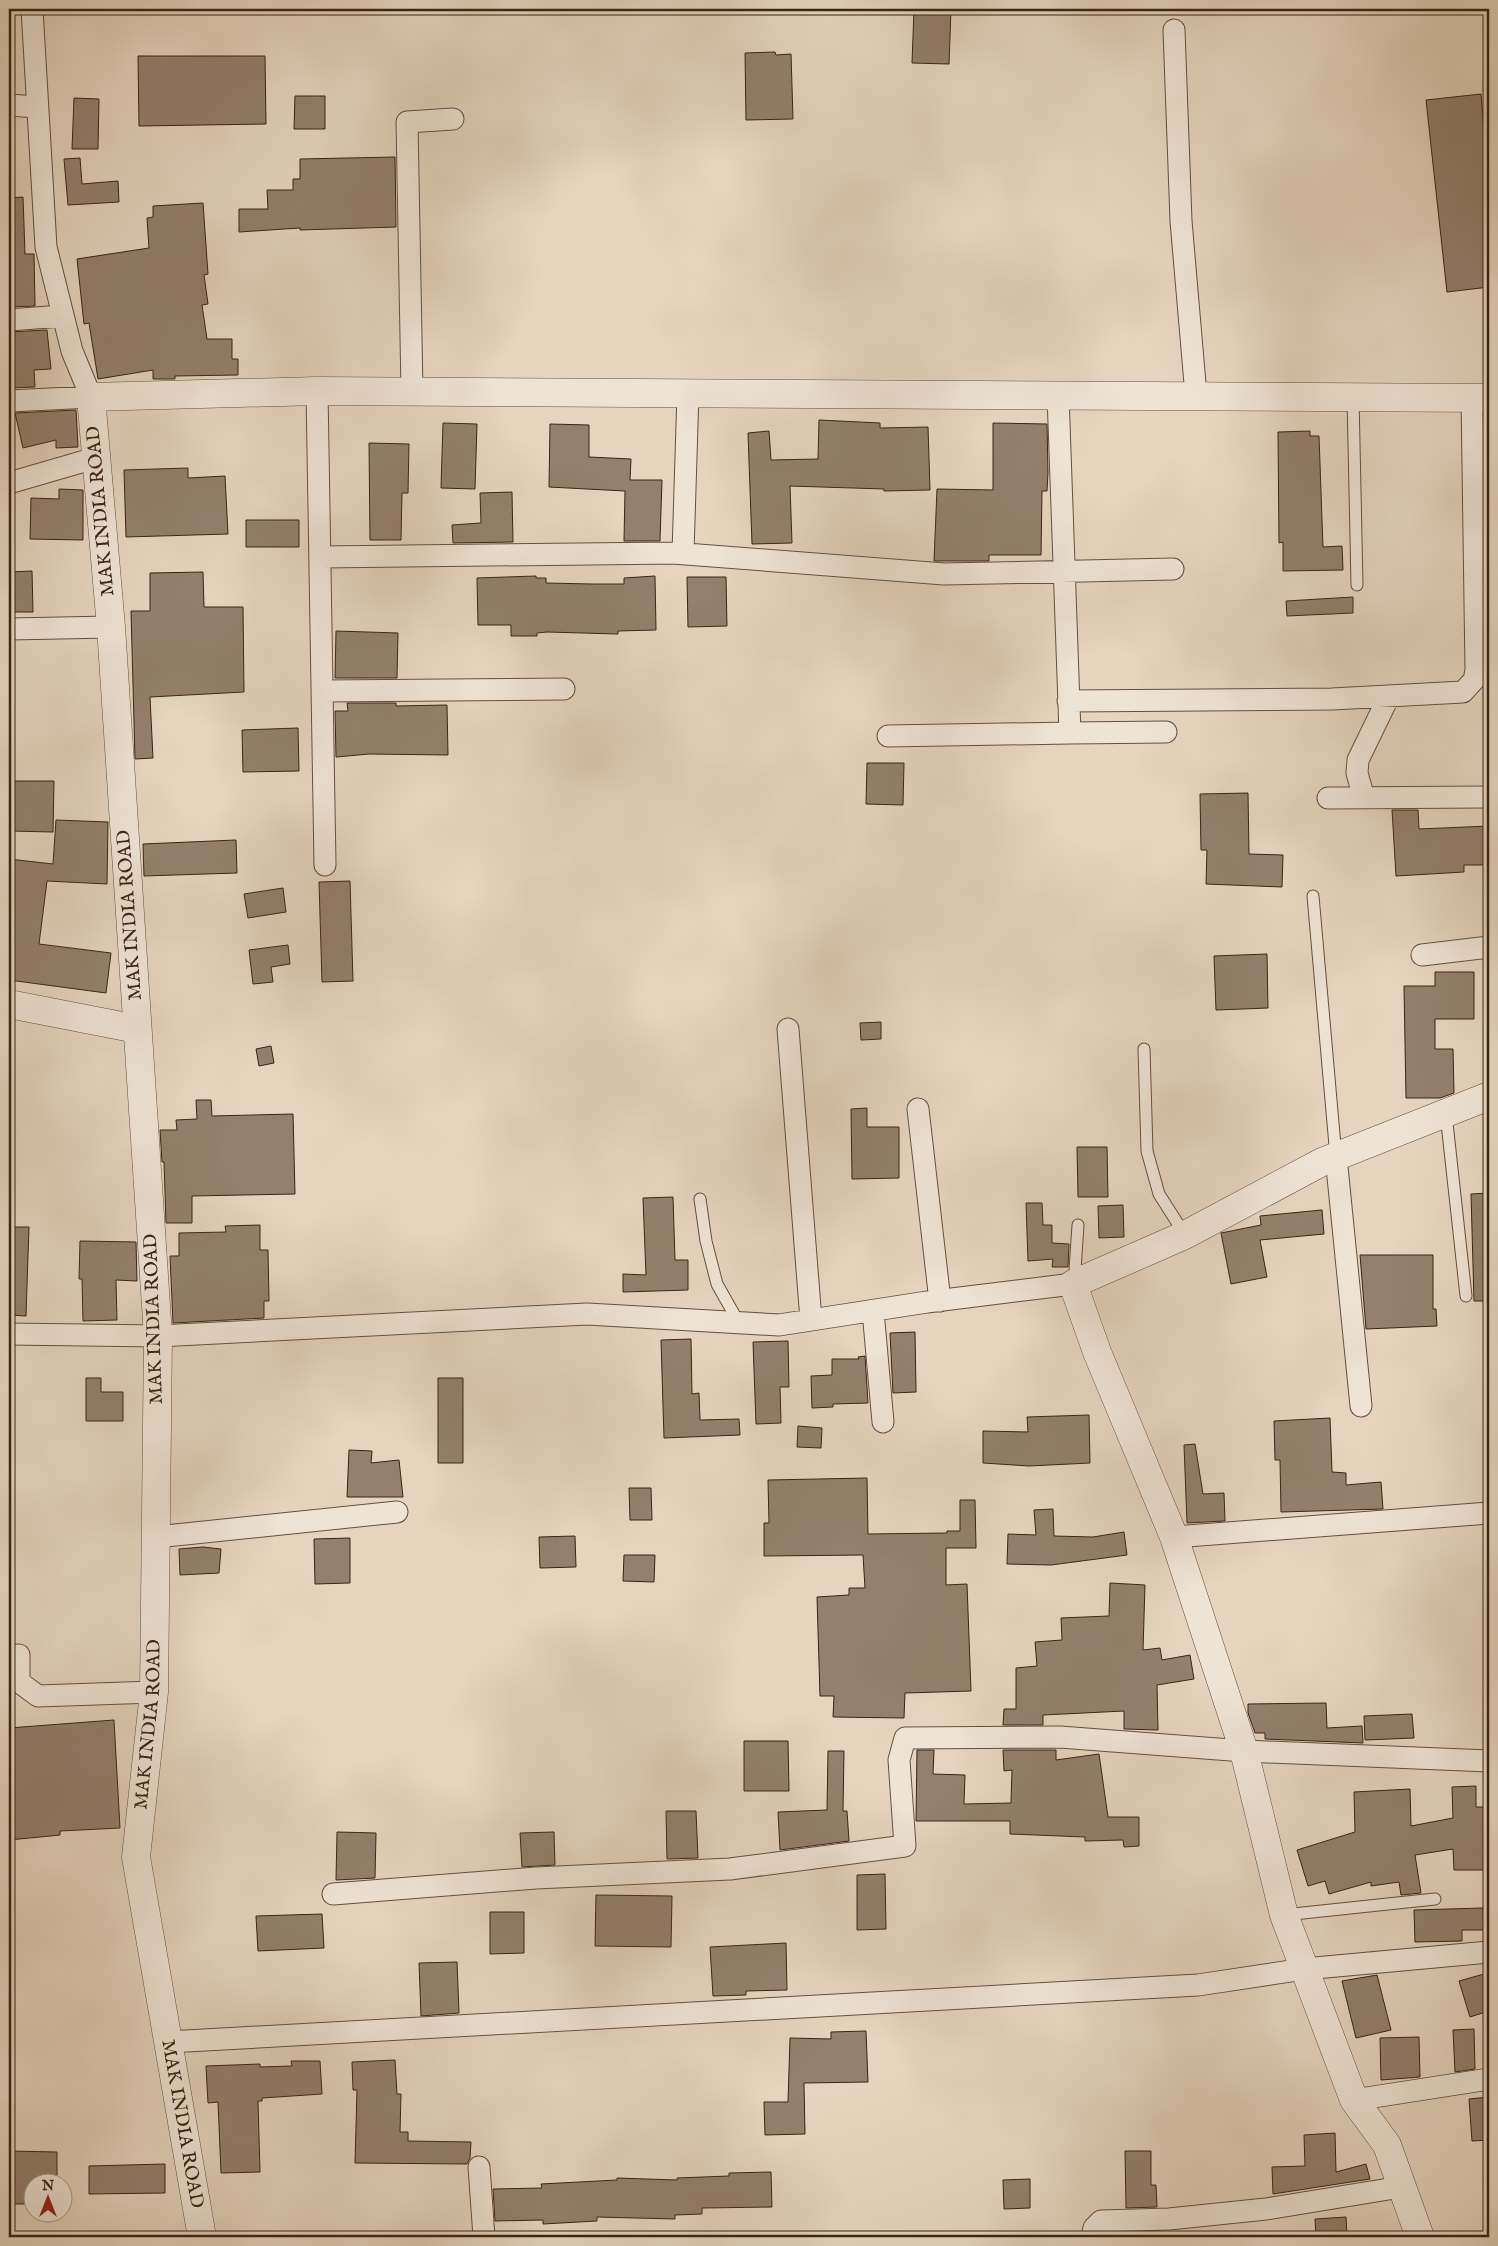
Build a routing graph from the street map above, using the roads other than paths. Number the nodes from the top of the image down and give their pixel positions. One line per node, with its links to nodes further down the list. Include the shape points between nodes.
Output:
1 (32, 9): 4 (street)
2 (1174, 30): 12 (street, via 1181,221)
3 (9, 105): 4 (street)
4 (37, 107): 6 (street, via 46,246)
5 (453, 119): 9 (street, via 407,122)
6 (62, 316): 7 (street); 13 (street, via 72,352)
7 (9, 320)
8 (317, 391): 9 (street); 13 (street); 20 (street)
9 (412, 391): 10 (street)
10 (688, 393): 11 (street); 19 (street)
11 (1058, 395): 12 (street); 22 (street)
12 (1196, 395): 14 (street)
13 (91, 397): 16 (street); 17 (street, MAK INDIA ROAD)
14 (1353, 397): 15 (street); 23 (lane)
15 (1481, 398): 28 (street, via 1474,680 1463,692)
16 (9, 401)
17 (95, 458): 18 (street); 24 (street, MAK INDIA ROAD)
18 (9, 483)
19 (683, 554): 20 (street); 22 (street, via 944,574)
20 (321, 557): 27 (street)
21 (1174, 569): 22 (street)
22 (1064, 572): 29 (street)
23 (1357, 585)
24 (111, 627): 25 (street); 41 (street, MAK INDIA ROAD)
25 (9, 629)
26 (564, 689): 27 (street)
27 (323, 691): 36 (street)
28 (1389, 696): 29 (street); 35 (street, via 1358,760 1357,773)
29 (1068, 701): 31 (street)
30 (1166, 732): 31 (street)
31 (1070, 733): 32 (street)
32 (888, 736)
33 (1489, 797): 35 (street)
34 (1328, 798): 35 (street)
35 (1364, 798)
36 (325, 865)
37 (1313, 896): 47 (lane)
38 (1489, 947): 39 (street)
39 (1422, 955)
40 (9, 1004): 41 (street)
41 (137, 1028): 58 (street, MAK INDIA ROAD)
42 (788, 1029): 55 (street)
43 (1144, 1049): 50 (lane, via 1147,1151 1159,1194)
44 (1489, 1096): 46 (street)
45 (918, 1109): 53 (street)
46 (1446, 1114): 47 (street); 52 (lane)
47 (1336, 1157): 50 (street); 59 (street)
48 (700, 1199): 56 (lane, via 717,1284)
49 (1078, 1224): 51 (lane, via 1075,1270)
50 (1185, 1235): 51 (street)
51 (1078, 1282): 53 (street); 64 (street, via 1097,1352)
52 (1466, 1296)
53 (940, 1301): 54 (street)
54 (873, 1311): 55 (street); 60 (street)
55 (810, 1320): 56 (street, via 779,1325)
56 (739, 1323): 58 (street, via 587,1314)
57 (9, 1334): 58 (street)
58 (158, 1336): 63 (street, MAK INDIA ROAD)
59 (1361, 1406)
60 (883, 1422)
61 (397, 1512): 63 (street)
62 (1489, 1513): 64 (street)
63 (156, 1538): 66 (street, MAK INDIA ROAD)
64 (1174, 1538): 67 (street)
65 (9, 1656): 66 (street, via 19,1655 19,1682 38,1696)
66 (154, 1692): 74 (street, MAK INDIA ROAD, via 136,1857)
67 (1244, 1751): 68 (street); 69 (street, via 1060,1738 905,1738 900,1760 905,1846 730,1869 536,1878); 71 (street)
68 (1489, 1761)
69 (333, 1894)
70 (1435, 1899): 71 (lane)
71 (1284, 1914): 73 (street)
72 (1489, 1952): 73 (street)
73 (1304, 1969): 74 (street, via 1198,1985); 76 (street)
74 (168, 2042): 79 (street, MAK INDIA ROAD)
75 (1489, 2079): 76 (street)
76 (1354, 2100): 78 (street, via 1387,2145)
77 (479, 2167): 80 (street)
78 (1401, 2187): 81 (street, via 1266,2209 1101,2221 1094,2228); 82 (street)
79 (202, 2237)
80 (484, 2237)
81 (1092, 2237)
82 (1420, 2237)

